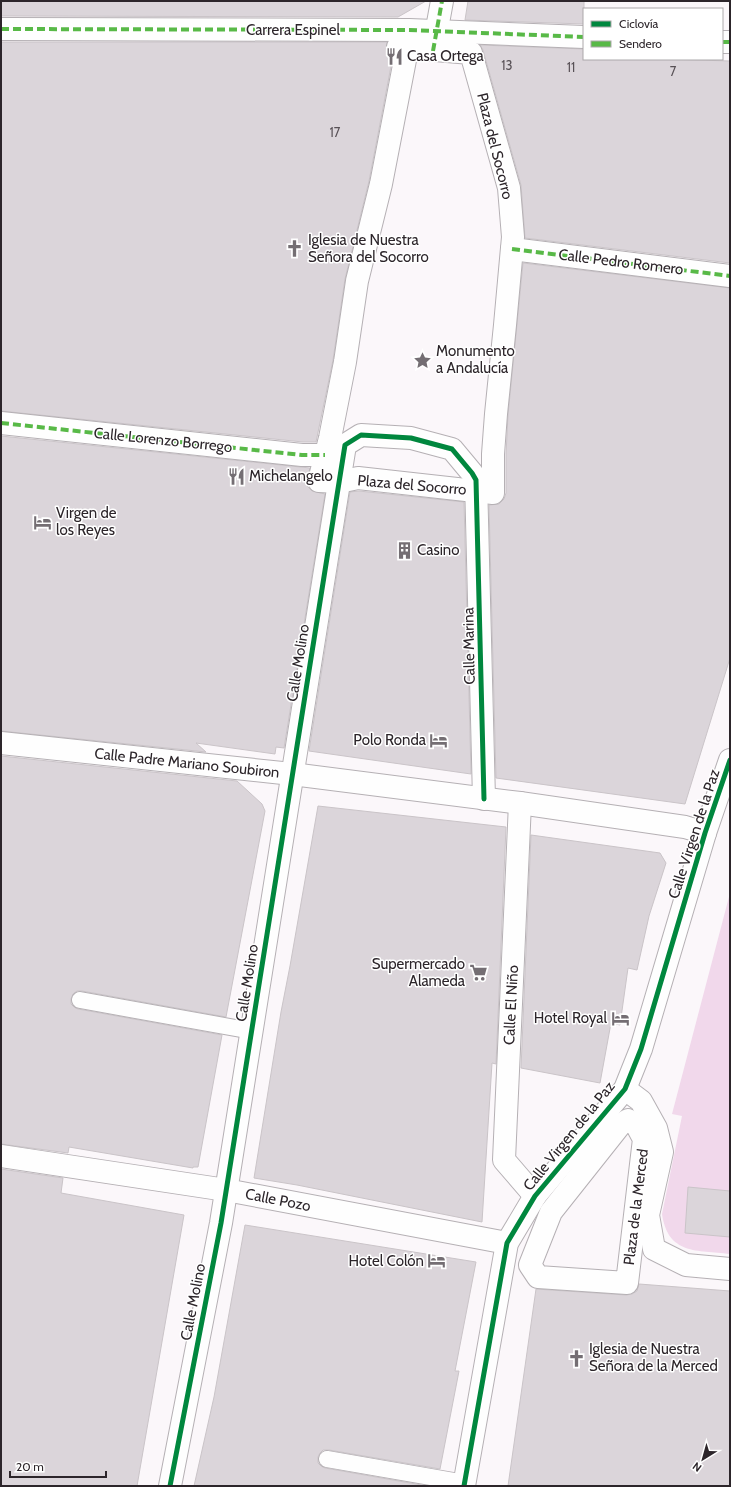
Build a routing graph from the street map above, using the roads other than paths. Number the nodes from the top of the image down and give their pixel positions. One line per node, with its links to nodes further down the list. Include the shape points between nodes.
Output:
1 (442, 1): 4 (street)
2 (1, 29): 4 (street, Carrera Espinel)
3 (583, 37): 4 (street, Carrera Espinel)
4 (434, 41): 5 (street, Plaza del Socorro, via 471,53 509,188); 8 (street, Plaza del Socorro, via 398,47 405,60 381,184 357,281 345,362)
5 (512, 248): 6 (street, Calle Pedro Romero); 10 (street, Plaza del Socorro, via 496,414 493,493)
6 (730, 276)
7 (1, 423): 8 (street, Calle Lorenzo Borrego, via 302,455)
8 (325, 455): 9 (street, Plaza del Socorro, via 319,480)
9 (339, 482): 10 (street, Plaza del Socorro, via 358,478); 10 (street, Calle Molino, via 345,445 361,435 410,438 452,449 472,473 476,480); 13 (street, Calle Molino)
10 (477, 492): 14 (street, Calle Marina)
11 (1, 743): 13 (street, Calle Padre Mariano Soubiron)
12 (730, 760): 16 (street, Calle Virgen de la Paz)
13 (292, 774): 14 (street, Calle Padre Mariano Soubiron); 18 (street, Calle Molino)
14 (484, 799): 15 (street, Calle Padre Mariano Soubiron)
15 (520, 803): 16 (street, Calle Padre Mariano Soubiron, via 685,827); 22 (street, Calle El Niño, via 504,1160)
16 (705, 833): 19 (street, Calle Virgen de la Paz, via 641,1049)
17 (80, 1000): 18 (lane)
18 (252, 1031): 21 (street, Calle Molino)
19 (625, 1089): 22 (street, Calle Virgen de la Paz); 24 (street, via 641,1101 656,1128 662,1152 648,1215 654,1249 686,1266)
20 (1, 1156): 21 (street, Calle Pozo)
21 (226, 1190): 23 (street, Calle Pozo); 28 (street, Calle Molino)
22 (535, 1196): 23 (street, Calle Virgen de la Paz)
23 (507, 1242): 27 (street, Calle Virgen de la Paz)
24 (730, 1269)
25 (538, 1277): 25 (street, Plaza de la Merced, via 530,1265 551,1212 620,1125 628,1120 636,1124 644,1139 627,1283)
26 (327, 1459): 27 (lane)
27 (465, 1484)
28 (170, 1486)

